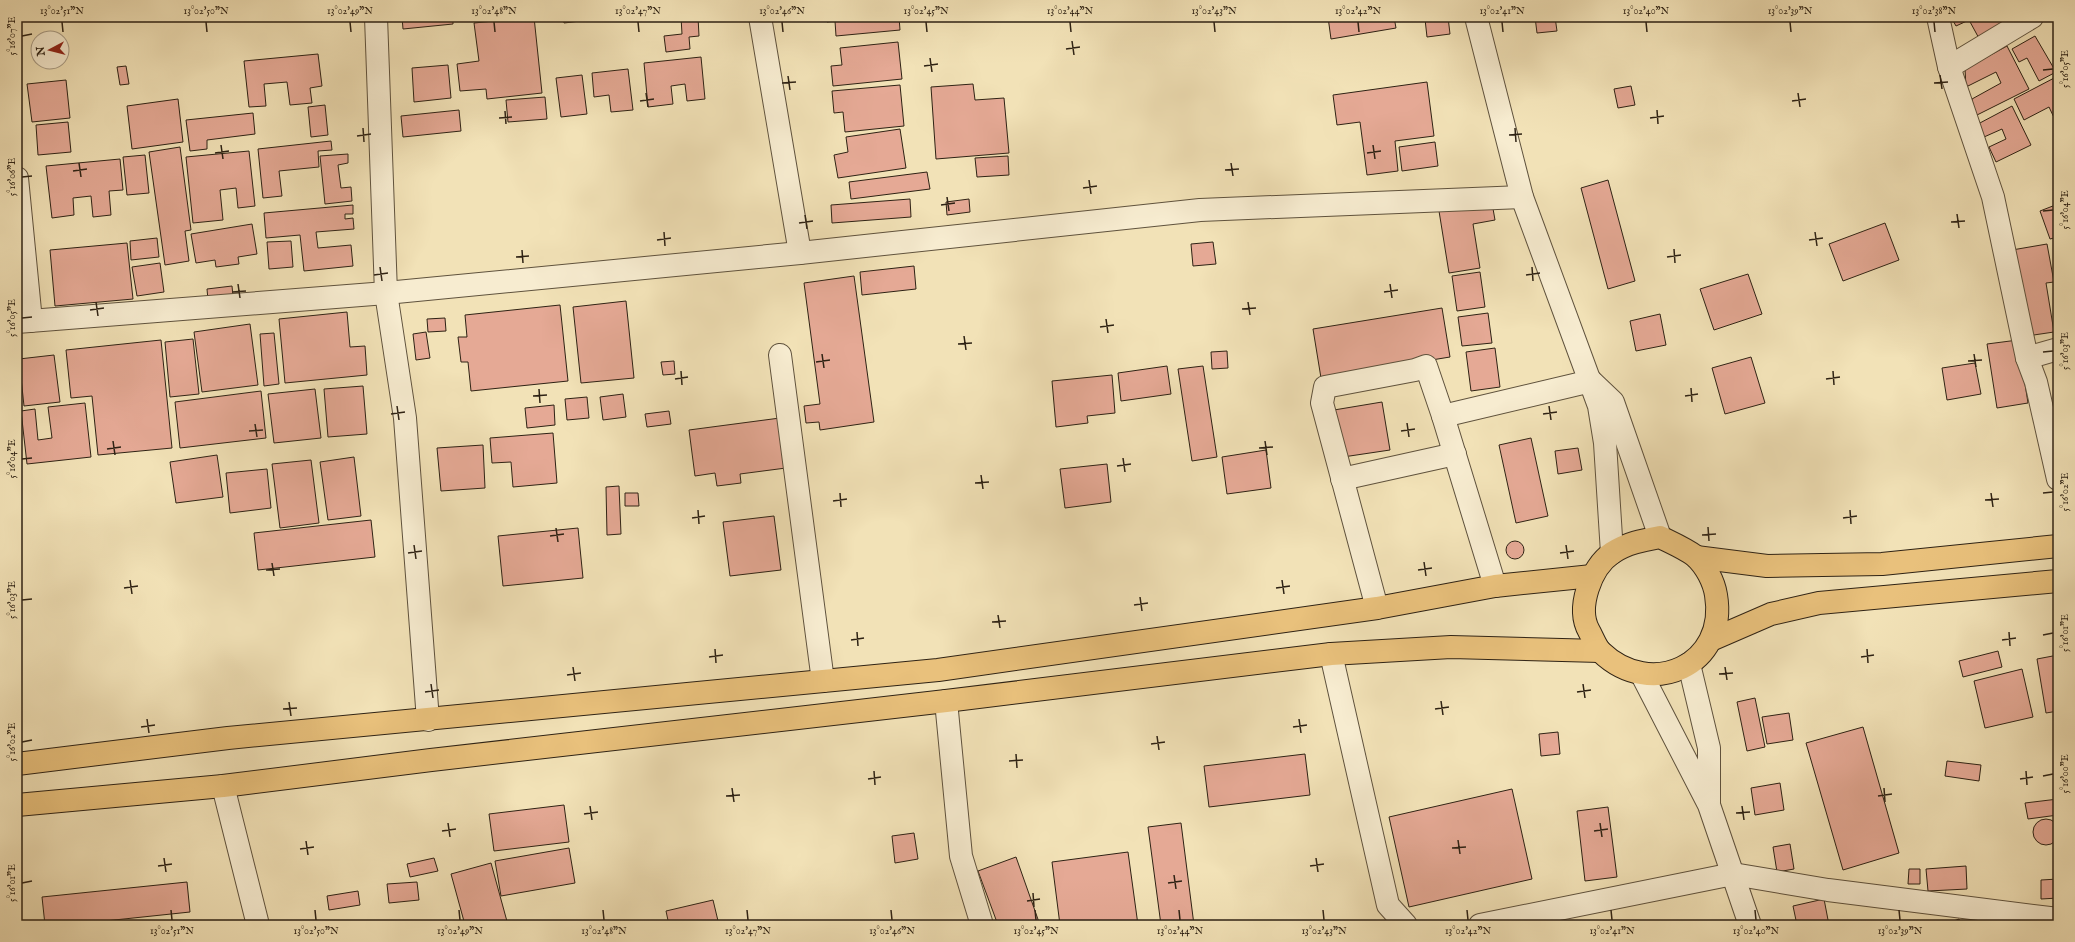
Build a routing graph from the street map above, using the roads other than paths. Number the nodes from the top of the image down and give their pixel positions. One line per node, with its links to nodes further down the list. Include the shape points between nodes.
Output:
1 (376, 17): 10 (street)
2 (760, 17): 9 (street)
3 (1476, 17): 8 (street)
4 (1938, 17): 6 (street)
5 (2032, 17): 6 (street)
6 (1949, 67): 14 (street, via 1994,197)
7 (17, 178): 11 (street)
8 (1522, 197): 9 (street, via 1200,210); 15 (street)
9 (800, 253): 10 (street)
10 (386, 293): 11 (street); 35 (street, via 405,418)
11 (24, 321)
12 (2058, 349): 14 (street)
13 (780, 355): 33 (street)
14 (2027, 358): 19 (street, via 2036,382)
15 (1591, 381): 16 (street); 20 (street, via 1613,402); 22 (street, via 1599,406 1605,443)
16 (1443, 416): 17 (street); 18 (street, via 1426,366 1325,387 1322,403)
17 (1455, 454): 18 (street); 26 (street)
18 (1342, 479): 27 (street)
19 (2058, 479)
20 (1660, 537): 22 (main road, via 1635,542); 23 (main road)
21 (2058, 546): 23 (main road, via 1882,564 1767,566)
22 (1612, 553): 24 (main road)
23 (1696, 557): 28 (main road, via 1714,582 1719,611)
24 (1592, 576): 26 (main road); 29 (main road, via 1584,601 1587,628)
25 (2058, 581): 28 (main road, via 1819,603 1772,614)
26 (1495, 586): 27 (main road)
27 (1377, 608): 33 (main road, via 938,670)
28 (1711, 640): 31 (main road)
29 (1600, 651): 30 (main road, via 1450,647); 32 (main road, via 1619,666)
30 (1331, 654): 34 (main road); 44 (street, via 1388,905)
31 (1690, 664): 32 (main road, via 1666,674); 39 (street, via 1709,748)
32 (1642, 675): 39 (street)
33 (823, 681): 35 (main road)
34 (946, 701): 37 (main road); 43 (street, via 961,856)
35 (428, 720): 36 (main road, via 228,738)
36 (17, 764)
37 (223, 786): 38 (main road); 42 (street)
38 (17, 804)
39 (1709, 805): 40 (street)
40 (1733, 874): 41 (street, via 1828,890); 45 (street); 46 (street)
41 (2058, 919)
42 (258, 925)
43 (982, 925)
44 (1406, 925)
45 (1480, 925)
46 (1750, 925)

